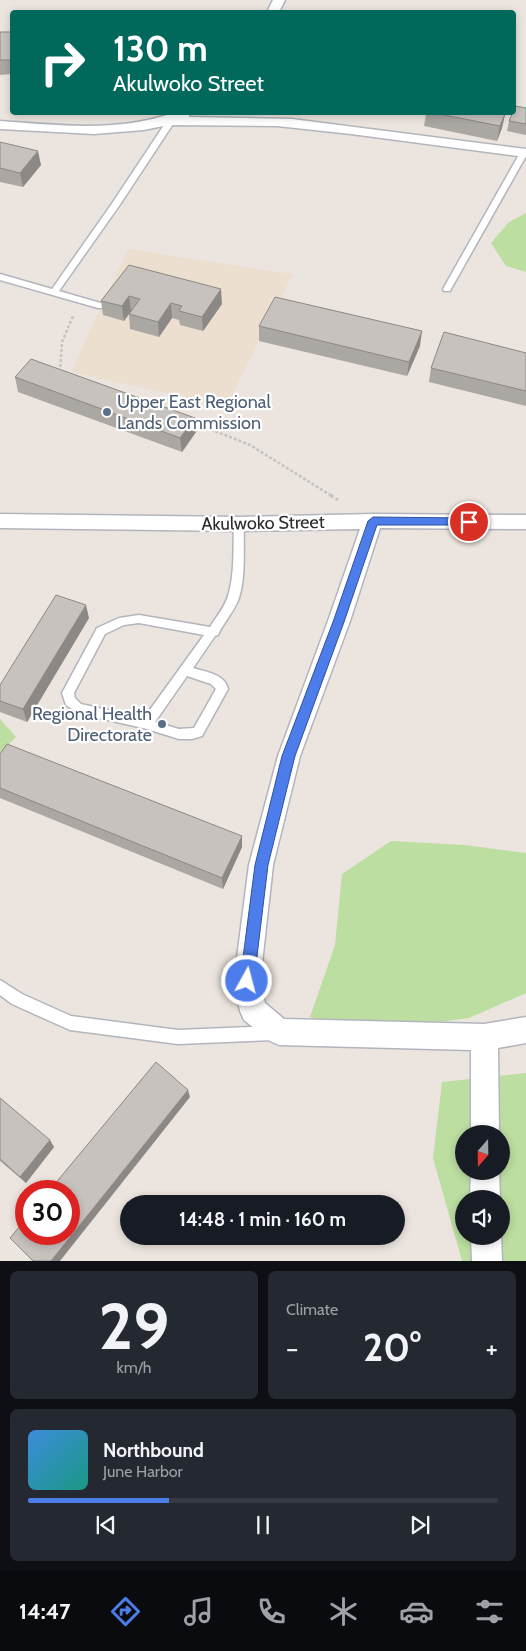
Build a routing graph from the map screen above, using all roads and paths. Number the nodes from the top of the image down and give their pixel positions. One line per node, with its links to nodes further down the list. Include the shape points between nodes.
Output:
1 (181, 115): 3 (street)
2 (273, 115): 4 (street)
3 (171, 121): 4 (street); 5 (street, via 62,130); 9 (lane)
4 (290, 123): 6 (street, via 381,132)
5 (0, 125)
6 (525, 153): 8 (lane)
7 (0, 277): 9 (lane)
8 (447, 289)
9 (54, 292): 10 (lane)
10 (80, 300): 11 (lane); 12 (path, via 62,342 59,371)
11 (101, 306)
12 (68, 375)
13 (187, 420): 15 (path, via 250,445)
14 (0, 521): 17 (street, Akulwoko Street)
15 (373, 521): 16 (street, Akulwoko Street); 17 (street, Akulwoko Street); 23 (street, via 289,756 261,865 247,981 253,1011)
16 (526, 522)
17 (239, 524): 18 (lane, via 234,596)
18 (214, 632): 19 (lane); 20 (lane, via 139,618 122,621 101,631 68,693 70,701 78,708)
19 (184, 670): 20 (lane); 20 (lane, via 221,684 222,689 198,732 183,735)
20 (147, 724)
21 (0, 987): 23 (lane, via 17,999 70,1023 178,1037)
22 (526, 1030): 24 (street)
23 (279, 1032): 24 (street)
24 (484, 1037): 25 (street)
25 (485, 1125)
26 (486, 1245): 27 (street)
27 (487, 1261)

